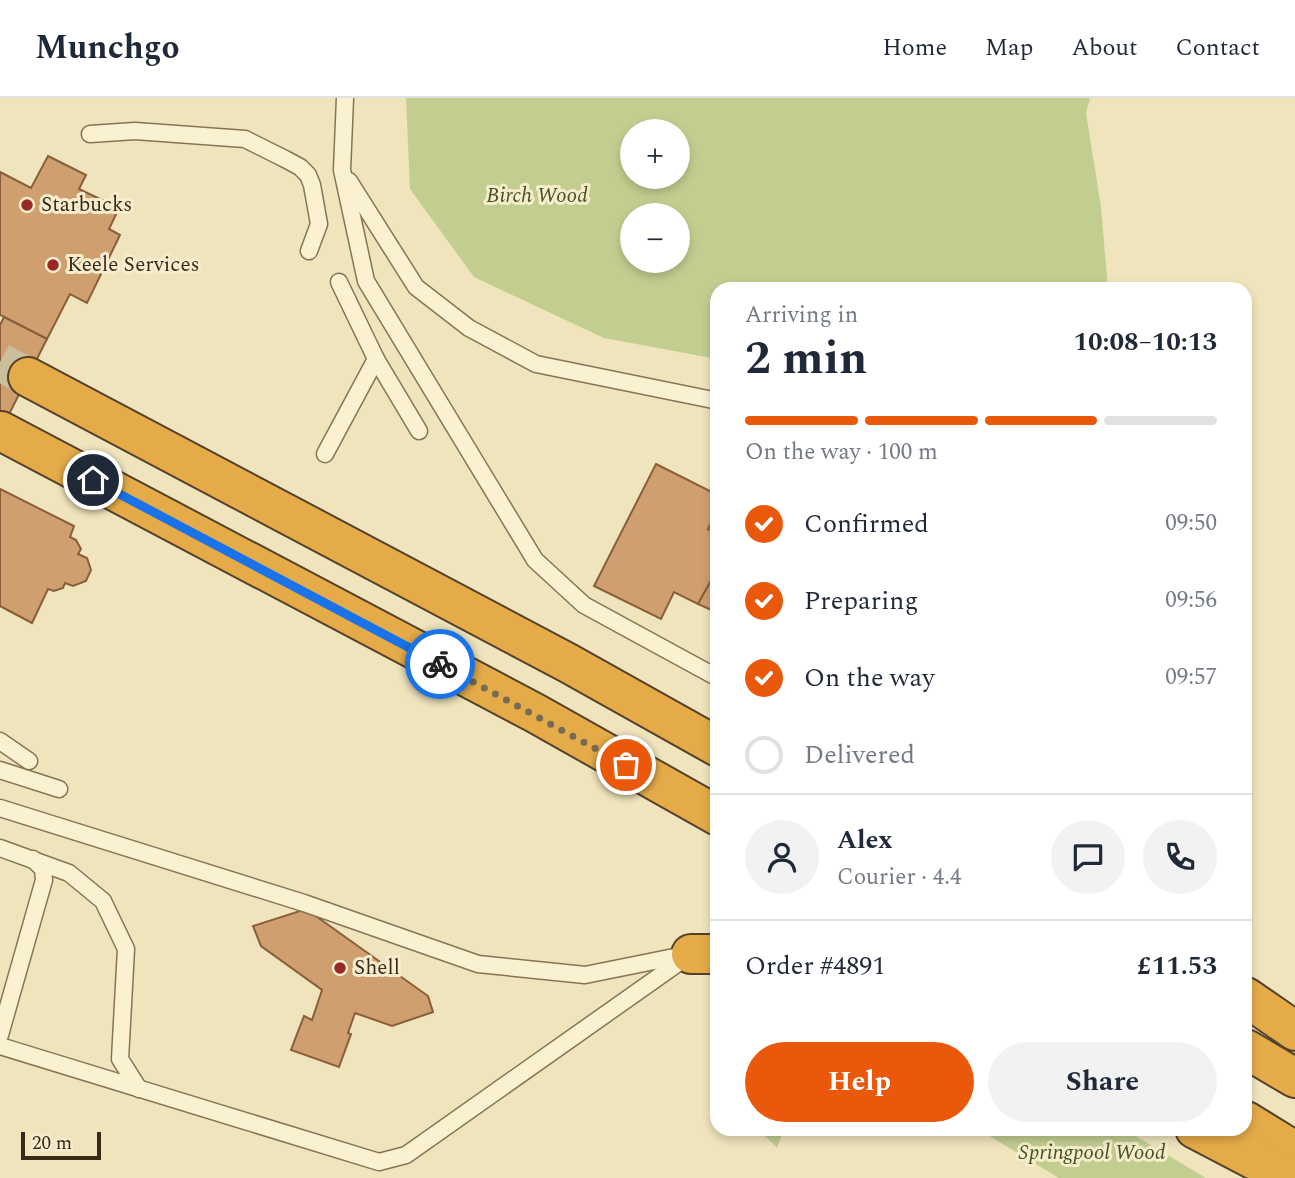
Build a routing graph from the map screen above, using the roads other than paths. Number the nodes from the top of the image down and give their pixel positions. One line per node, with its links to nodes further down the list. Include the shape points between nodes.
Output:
1 (345, 98): 3 (lane)
2 (90, 134): 4 (lane, via 135,131 245,139 285,159 308,174 312,185 319,224)
3 (342, 170): 8 (lane, via 416,286 469,328 536,364); 12 (lane, via 366,281 535,560 584,605)
4 (309, 251)
5 (339, 282): 6 (lane)
6 (376, 359): 10 (lane); 11 (lane)
7 (28, 377): 14 (highway)
8 (710, 399)
9 (1, 430): 19 (highway, via 535,713)
10 (419, 431)
11 (325, 454)
12 (710, 674)
13 (0, 741): 15 (lane)
14 (710, 743)
15 (29, 761)
16 (0, 770): 17 (lane)
17 (59, 789)
18 (0, 808): 22 (lane, via 304,903 478,964 585,975)
19 (710, 811)
20 (0, 848): 21 (lane)
21 (33, 859): 25 (lane, via 43,869 44,880); 29 (lane, via 69,873 103,901 126,949 120,1059)
22 (704, 954): 29 (lane, via 406,1155 379,1162)
23 (1252, 1001): 24 (highway)
24 (1295, 1031)
25 (0, 1035)
26 (0, 1046): 29 (lane)
27 (1252, 1053): 28 (highway)
28 (1295, 1078)
29 (139, 1088)
30 (1252, 1125): 32 (highway)
31 (1208, 1136): 33 (highway)
32 (1295, 1151)
33 (1289, 1178)

